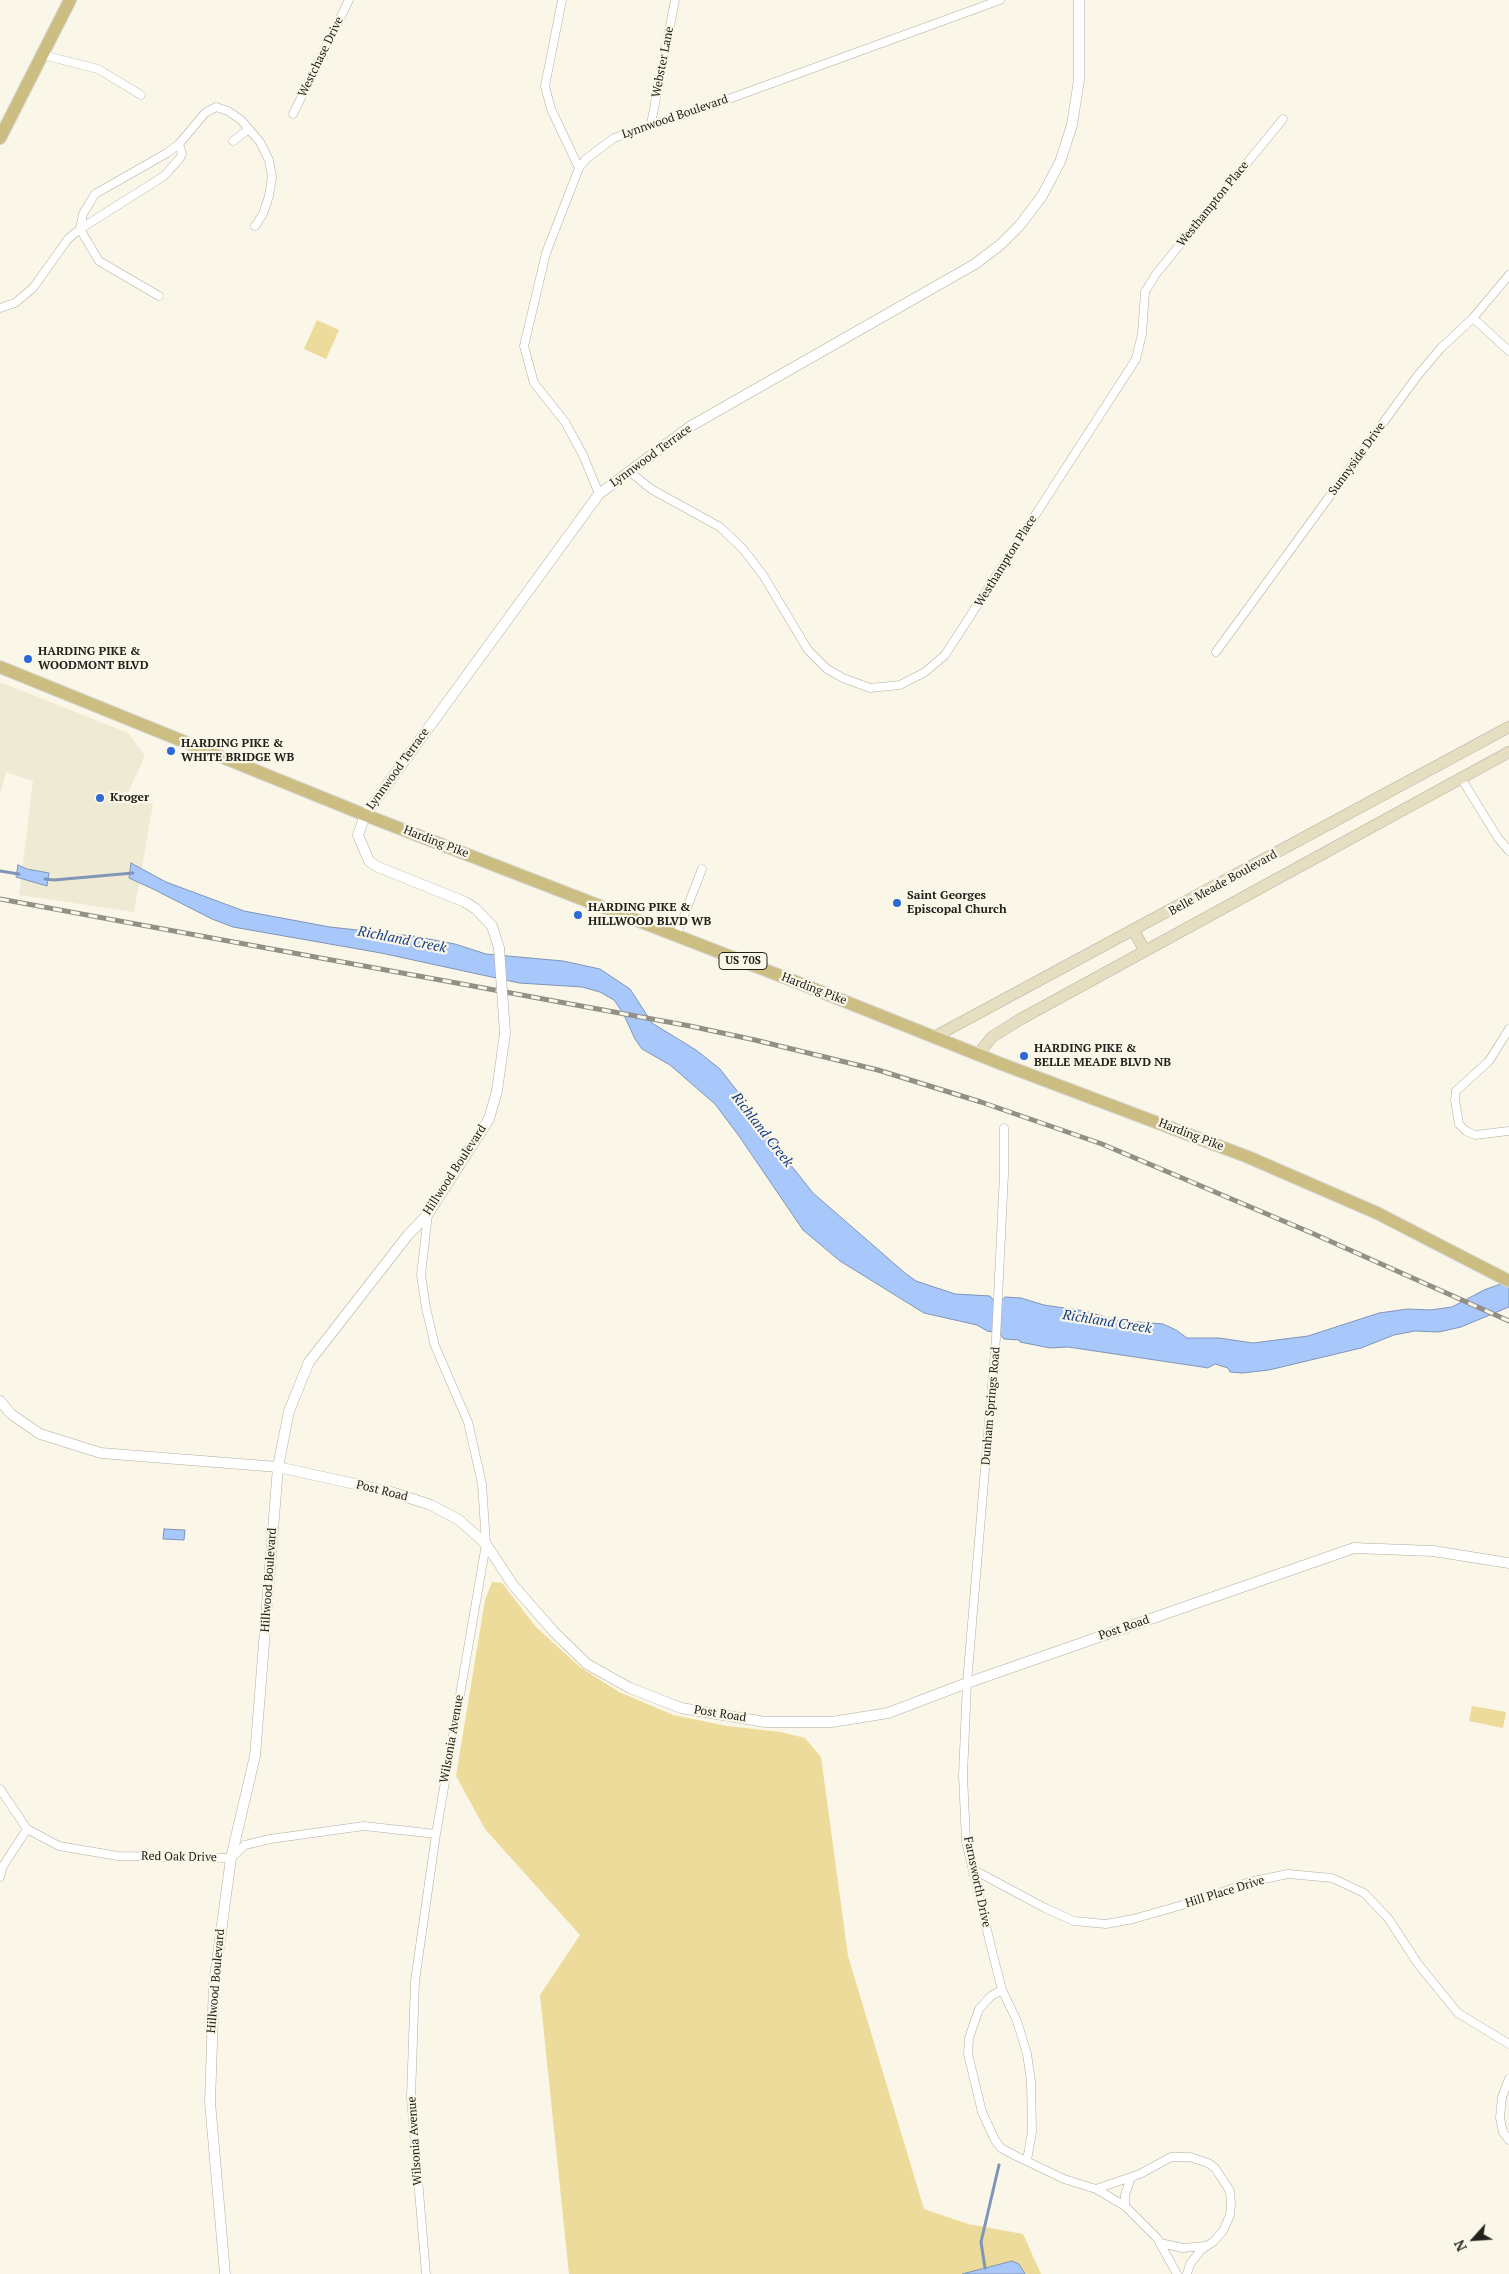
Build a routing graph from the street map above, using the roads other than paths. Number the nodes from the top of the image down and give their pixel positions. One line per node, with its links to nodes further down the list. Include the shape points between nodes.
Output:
1 (70, 0): 9 (main road)
2 (349, 0): 11 (street, Westchase Drive)
3 (562, 0): 18 (street, via 545,86 551,109)
4 (675, 0): 13 (street, Webster Lane)
5 (1000, 0): 13 (street, Lynnwood Boulevard, via 715,104)
6 (1079, 0): 8 (street, Lynnwood Terrace)
7 (1087, 0): 8 (street)
8 (1079, 30): 26 (street, Lynnwood Terrace, via 1078,89 1072,125 1060,162 1042,196 1000,245 975,264 691,426)
9 (43, 55): 10 (street, via 98,69); 15 (main road)
10 (141, 95)
11 (293, 114)
12 (1283, 119): 26 (street, Westhampton Place, via 1156,274 1145,292 1142,334 1136,359 945,654 925,672 900,685 870,688 827,669 808,650 763,575 743,549 720,526 651,489)
13 (651, 124): 18 (street, Lynnwood Boulevard, via 614,138)
14 (249, 129): 16 (street); 17 (street, via 228,111 212,108); 19 (street, via 267,154 272,173 266,206)
15 (0, 138)
16 (233, 141)
17 (179, 144): 20 (street, via 99,191 83,214); 20 (street, via 182,154 164,176)
18 (579, 168): 27 (street, Lynnwood Boulevard, via 546,253 524,346 534,383 565,422)
19 (255, 226)
20 (80, 229): 22 (street, via 99,261); 23 (street, via 68,239 33,288 15,303)
21 (1509, 275): 24 (street, Sunnyside Drive)
22 (159, 296)
23 (0, 308)
24 (1473, 318): 25 (street); 28 (street, Sunnyside Drive, via 1418,375)
25 (1509, 351)
26 (629, 470): 27 (street, Lynnwood Terrace)
27 (599, 494): 34 (street, Lynnwood Terrace)
28 (1216, 652)
29 (0, 667): 34 (main road, Harding Pike / US 70S)
30 (1509, 727): 32 (main road, Belle Meade Boulevard)
31 (1509, 752): 33 (main road, Belle Meade Boulevard)
32 (1451, 759): 33 (main road); 37 (main road, Belle Meade Boulevard)
33 (1462, 778): 35 (street); 38 (main road, Belle Meade Boulevard)
34 (365, 815): 40 (main road, Harding Pike / US 70S); 41 (street, Lynnwood Terrace, via 358,835 369,861 476,909 492,926)
35 (1509, 851)
36 (702, 869): 40 (street)
37 (1243, 872): 38 (main road); 39 (main road, Belle Meade Boulevard)
38 (1252, 892): 42 (main road, Belle Meade Boulevard)
39 (1134, 930): 42 (main road); 43 (main road, Belle Meade Boulevard)
40 (676, 936): 45 (main road, Harding Pike / US 70S)
41 (499, 948): 49 (street, Hillwood Boulevard, bridge, via 505,1033 497,1091 489,1119)
42 (1145, 951): 43 (main road, Belle Meade Boulevard)
43 (1065, 981): 45 (main road, Belle Meade Boulevard); 46 (main road, Belle Meade Boulevard, via 1019,1020 992,1037)
44 (1509, 1029): 48 (street, via 1489,1060 1456,1091 1455,1100 1459,1124 1466,1132 1474,1135)
45 (936, 1036): 46 (main road, Harding Pike / US 70S)
46 (978, 1054): 50 (main road, Harding Pike / US 70S, via 1248,1157 1377,1212)
47 (1004, 1128): 55 (street, Dunham Springs Road, via 999,1297)
48 (1509, 1131)
49 (428, 1214): 52 (street, Hillwood Boulevard, via 309,1362 290,1411); 53 (street, Wilsonia Avenue, via 421,1275 426,1308 435,1346 472,1437 482,1484)
50 (1509, 1281)
51 (0, 1401): 52 (street, Post Road, via 11,1414 40,1434 101,1453)
52 (278, 1467): 53 (street, Post Road, via 391,1492 430,1505 459,1520); 59 (street, Hillwood Boulevard, via 255,1756)
53 (486, 1544): 55 (street, Post Road, via 513,1585 586,1664 630,1688 681,1708 765,1722 832,1722 888,1713); 58 (street, Wilsonia Avenue)
54 (1509, 1562): 55 (street, Post Road, via 1433,1551 1354,1548)
55 (967, 1683): 60 (street, Farnsworth Drive, via 963,1773 966,1841)
56 (0, 1789): 57 (street, Red Oak Drive)
57 (27, 1829): 59 (street, Red Oak Drive, via 59,1846 82,1851 118,1856); 61 (street, via 3,1866)
58 (436, 1834): 59 (street, Red Oak Drive, via 364,1826 330,1829 245,1845); 73 (street, Wilsonia Avenue, via 415,1981 410,2097)
59 (231, 1858): 72 (street, Hillwood Boulevard, via 214,1984 210,2059 211,2125)
60 (974, 1870): 62 (street, Farnsworth Drive); 63 (street, Hill Place Drive, via 1074,1921 1106,1924 1133,1920 1249,1882 1288,1874 1332,1878 1364,1893 1388,1918 1418,1964 1458,2013)
61 (0, 1877)
62 (1002, 1990): 66 (street, Farnsworth Drive, via 1017,2021 1029,2063 1032,2132); 66 (street, via 979,2009 969,2038 968,2054 990,2132 1001,2148)
63 (1509, 2044)
64 (1509, 2079): 65 (street, via 1502,2097 1500,2118 1503,2132)
65 (1509, 2140)
66 (1027, 2160): 68 (street, via 1064,2179)
67 (1131, 2177): 68 (street); 69 (street); 71 (street, via 1162,2161 1181,2156 1201,2160 1215,2168 1227,2183 1230,2215 1223,2231)
68 (1096, 2189): 69 (street)
69 (1125, 2206): 70 (street)
70 (1160, 2242): 71 (street, via 1183,2248); 74 (street)
71 (1207, 2246): 75 (street, via 1190,2264)
72 (225, 2274)
73 (426, 2274)
74 (1177, 2274)
75 (1187, 2274)

